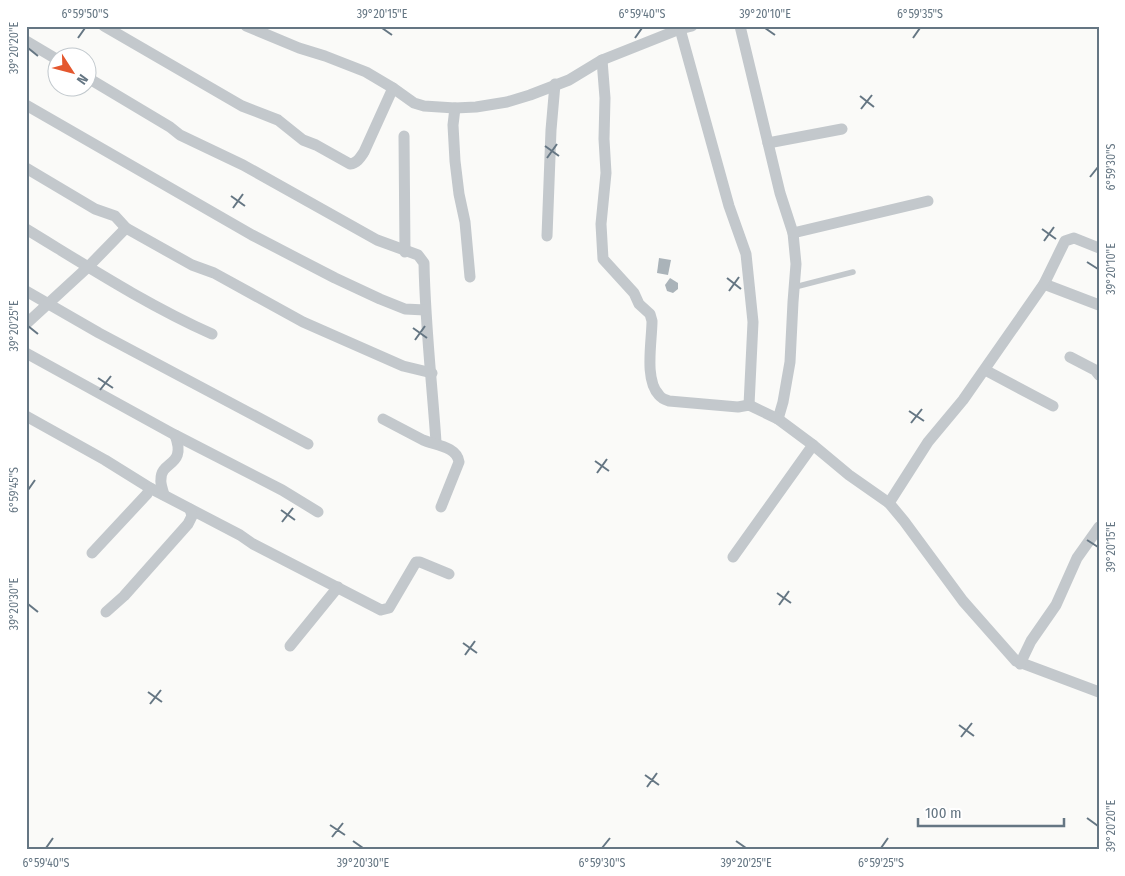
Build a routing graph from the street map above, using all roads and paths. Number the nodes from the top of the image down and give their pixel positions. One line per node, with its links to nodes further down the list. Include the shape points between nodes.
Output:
1 (104, 26): 11 (street, via 242,106 278,120 303,140 350,164 359,160 364,152)
2 (246, 26): 11 (street, via 366,72)
3 (692, 26): 5 (street)
4 (740, 26): 16 (street)
5 (680, 28): 8 (street); 41 (street, via 729,206 746,254 754,322)
6 (26, 41): 7 (street)
7 (48, 54)
8 (602, 60): 10 (street, via 569,80); 41 (street, via 606,172 601,224 603,259 650,314 650,376 653,386 659,396 669,402)
9 (98, 84): 24 (street, via 180,135)
10 (555, 84): 13 (street, via 507,102); 22 (street)
11 (393, 88): 13 (street, via 424,106)
12 (26, 105): 33 (street, via 252,235 335,278 405,309)
13 (455, 108): 27 (street, via 455,161)
14 (842, 129): 16 (street)
15 (404, 136): 24 (street)
16 (768, 143): 21 (street)
17 (26, 168): 19 (street, via 95,209 114,216)
18 (928, 202): 21 (street)
19 (126, 228): 25 (street); 39 (street, via 303,322 403,366)
20 (26, 229): 25 (street)
21 (793, 233): 29 (street)
22 (547, 236)
23 (1099, 248): 28 (street, via 1074,238 1065,241)
24 (405, 252): 33 (street, via 418,255 424,263)
25 (88, 267): 31 (street); 35 (street, via 172,316)
26 (853, 272): 29 (lane)
27 (470, 277)
28 (1044, 284): 32 (street); 38 (street)
29 (795, 287): 45 (street, via 789,372)
30 (26, 291): 31 (street)
31 (47, 304): 34 (street); 48 (street)
32 (1099, 305)
33 (425, 310): 39 (street)
34 (26, 324)
35 (212, 334)
36 (26, 352): 46 (street)
37 (1070, 357): 40 (street)
38 (985, 370): 42 (street); 52 (street, via 928,442)
39 (432, 373): 47 (street)
40 (1099, 375)
41 (749, 405): 45 (street)
42 (1053, 406)
43 (26, 416): 50 (street)
44 (383, 419): 47 (street, via 430,443)
45 (778, 419): 49 (street)
46 (175, 434): 51 (street, via 180,450 162,472 160,479); 55 (street)
47 (436, 442): 53 (street, via 456,453 459,462)
48 (308, 444)
49 (813, 445): 52 (street); 58 (street)
50 (150, 488): 51 (street); 57 (street)
51 (164, 495): 54 (street)
52 (888, 503): 63 (street, via 963,601)
53 (441, 507)
54 (190, 509): 60 (street); 61 (street, via 192,516 183,530)
55 (318, 512)
56 (1099, 527): 63 (street, via 1077,558 1056,605)
57 (92, 553)
58 (733, 557)
59 (449, 574): 60 (street, via 416,562 385,610)
60 (338, 587): 62 (street)
61 (106, 612)
62 (290, 646)
63 (1020, 664): 64 (street)
64 (1099, 692)

